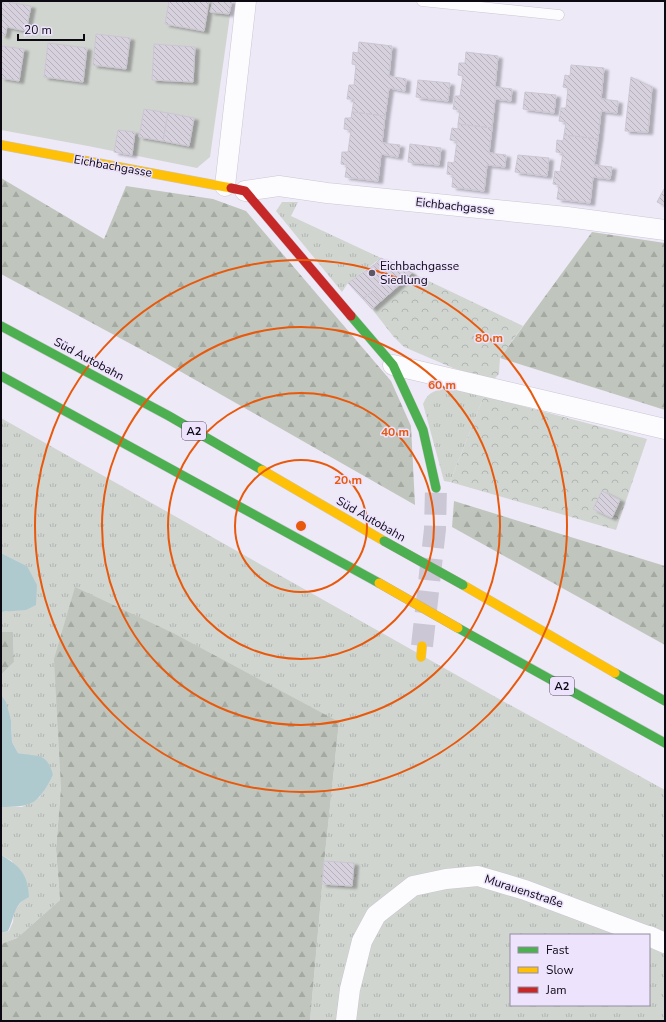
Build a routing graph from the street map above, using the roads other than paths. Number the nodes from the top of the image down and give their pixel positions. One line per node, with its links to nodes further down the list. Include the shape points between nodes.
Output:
1 (246, 1): 5 (street)
2 (422, 1): 3 (lane)
3 (560, 15)
4 (1, 145): 5 (main road, Eichbachgasse)
5 (226, 186): 6 (main road, Eichbachgasse)
6 (245, 192): 7 (street, Eichbachgasse, via 279,186); 9 (main road)
7 (665, 230)
8 (1, 326): 15 (main road, Süd Autobahn / A2, bridge, via 169,416)
9 (393, 365): 11 (street); 12 (main road, via 423,430)
10 (1, 376): 16 (main road, A2, bridge)
11 (665, 429)
12 (436, 488)
13 (422, 646): 14 (main road)
14 (421, 657)
15 (665, 700)
16 (665, 743)
17 (642, 934): 20 (street, Murauenstraße, via 525,890 478,876 413,886 376,915 362,941 350,989)
18 (650, 936): 19 (street)
19 (665, 943)
20 (346, 1021)

